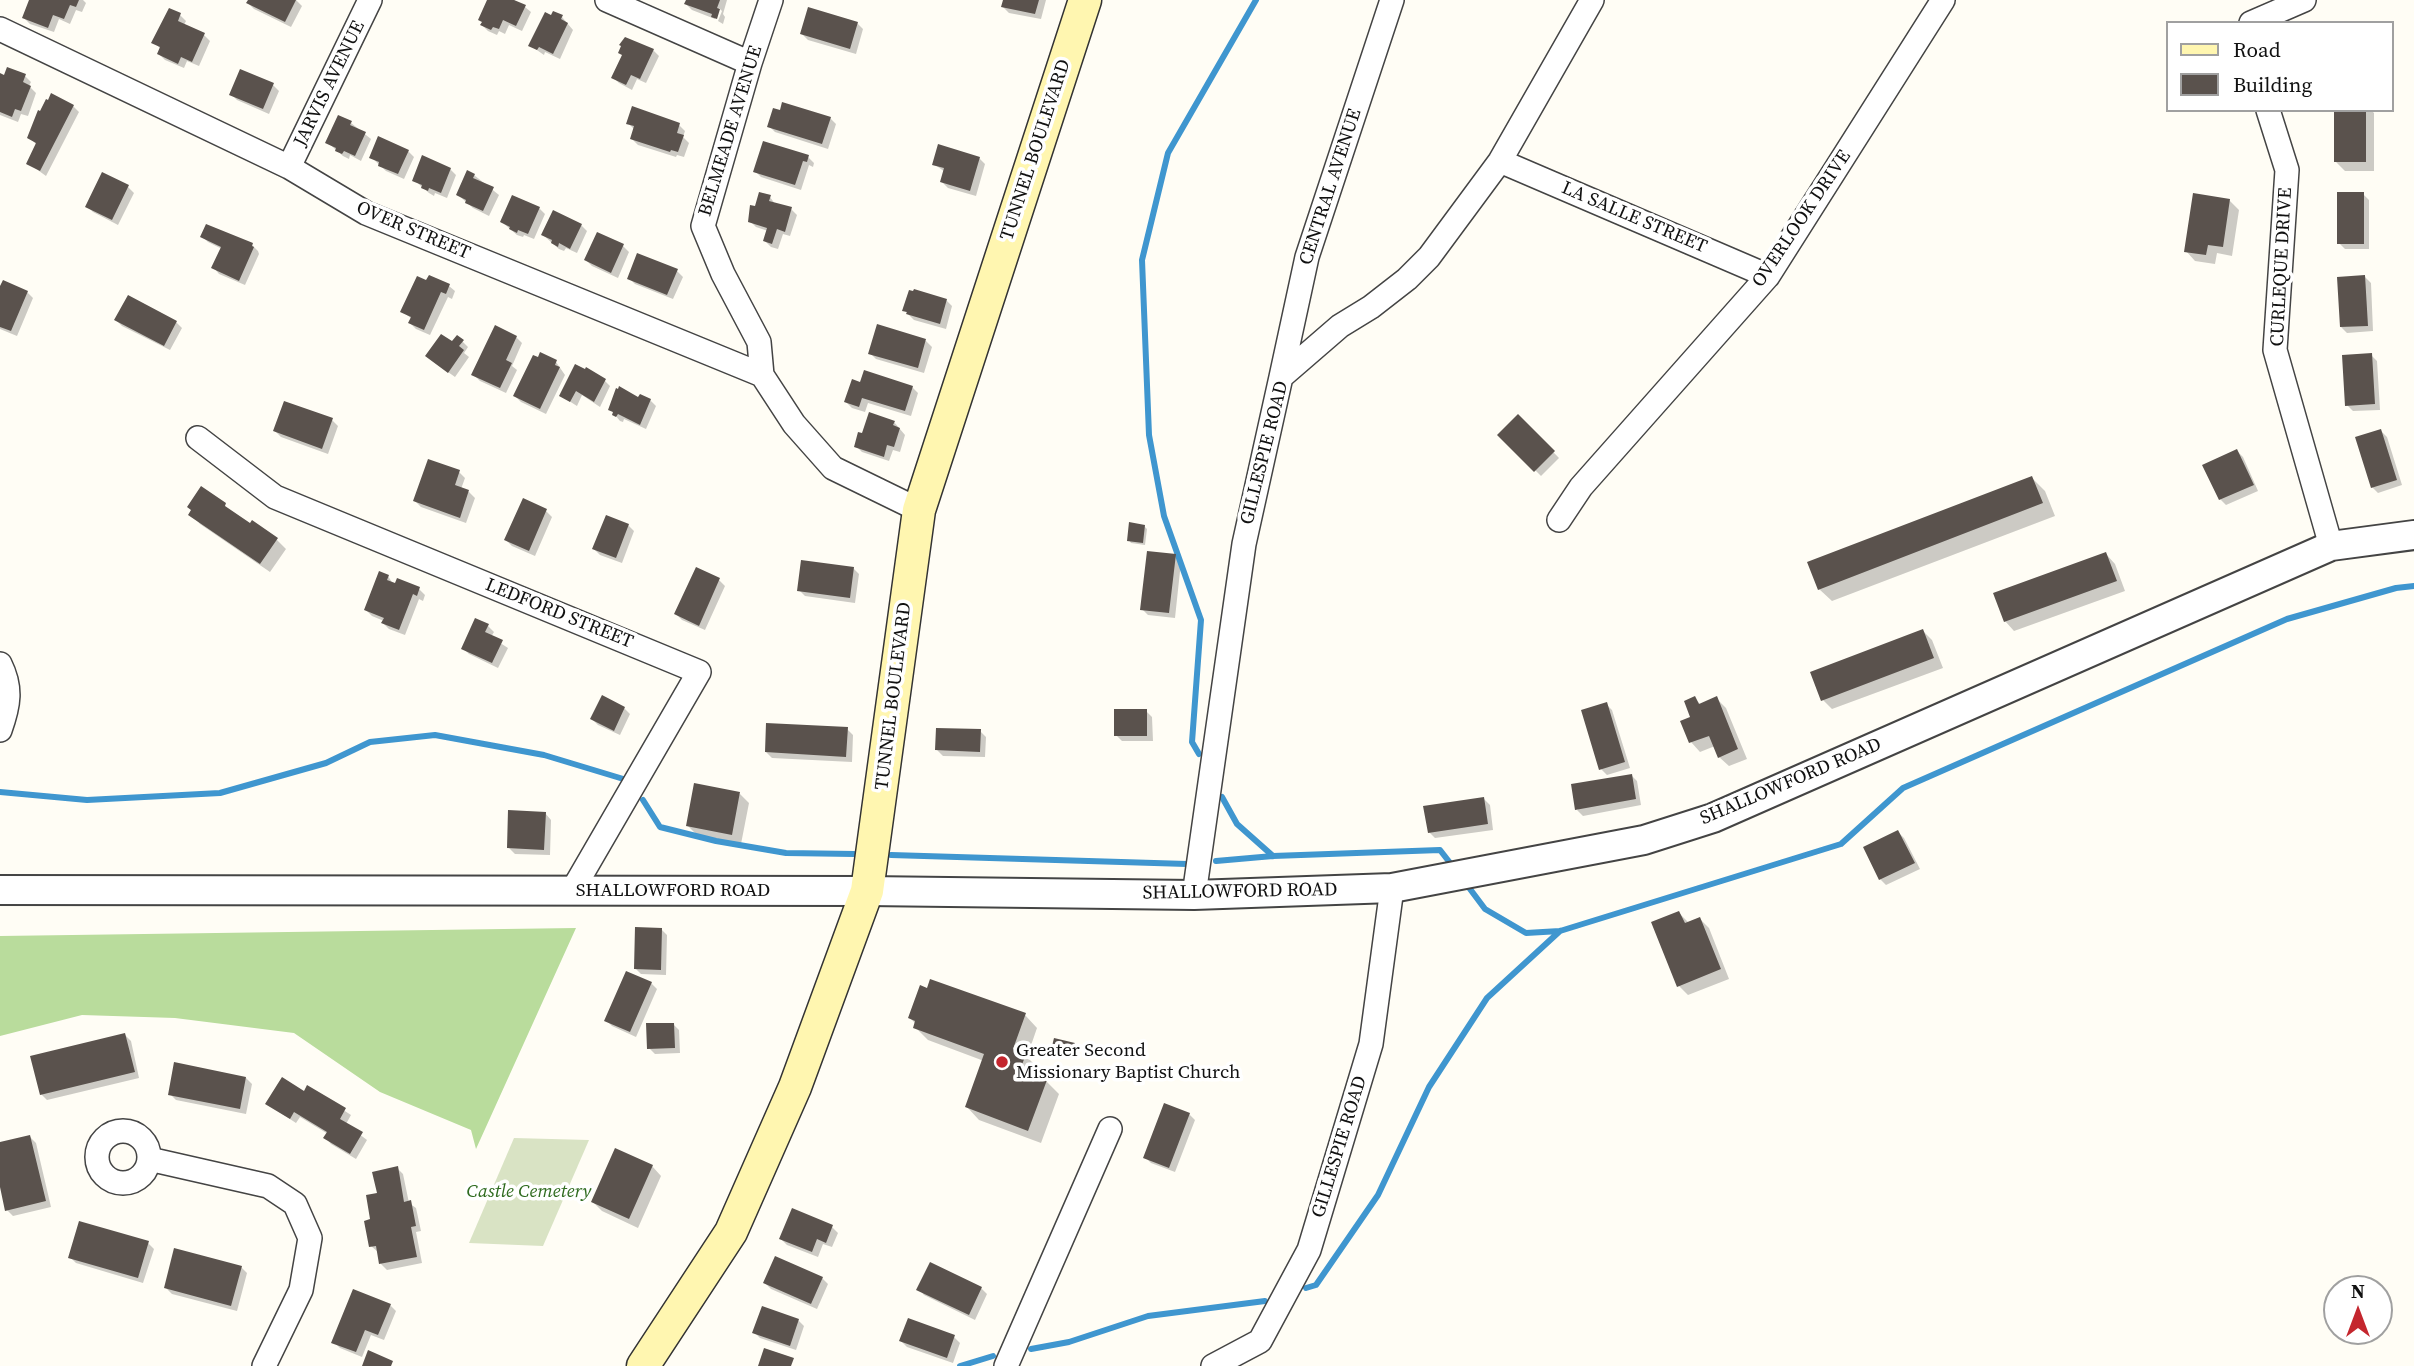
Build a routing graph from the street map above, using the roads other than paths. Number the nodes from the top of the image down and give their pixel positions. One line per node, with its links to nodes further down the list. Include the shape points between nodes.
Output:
1 (370, 0): 14 (street, JARVIS AVENUE)
2 (607, 0): 11 (street)
3 (771, 0): 11 (street, BELMEADE AVENUE)
4 (1085, 0): 19 (main road, TUNNEL BOULEVARD)
5 (1392, 0): 17 (street, CENTRAL AVENUE, via 1307,257)
6 (1592, 0): 13 (street, GILLESPIE ROAD)
7 (1943, 0): 15 (street, OVERLOOK DRIVE)
8 (2304, 0): 9 (street)
9 (2256, 21)
10 (0, 29): 14 (street, OVER STREET)
11 (750, 63): 16 (street, BELMEADE AVENUE, via 703,226 759,342)
12 (2269, 112): 22 (street, CURLEQUE DRIVE, via 2287,170 2275,350)
13 (1500, 161): 15 (street, LA SALLE STREET); 17 (street, GILLESPIE ROAD, via 1422,264)
14 (289, 167): 16 (street, OVER STREET, via 366,214)
15 (1768, 276): 20 (street, OVERLOOK DRIVE, via 1581,487)
16 (762, 375): 19 (street, BELMEADE AVENUE, via 793,424 833,468)
17 (1280, 377): 29 (street, GILLESPIE ROAD, via 1244,544)
18 (198, 438): 27 (street, LEDFORD STREET, via 275,497 699,671)
19 (919, 510): 28 (main road, TUNNEL BOULEVARD)
20 (1559, 520)
21 (2414, 535): 22 (street, SHALLOWFORD ROAD)
22 (2331, 546): 25 (street, SHALLOWFORD ROAD, via 1713,818 1644,840)
23 (0, 664): 24 (street, via 8,680 7,710)
24 (0, 730)
25 (1392, 888): 29 (street, SHALLOWFORD ROAD); 35 (street, GILLESPIE ROAD, via 1371,1044 1310,1250 1260,1341)
26 (0, 890): 27 (street, SHALLOWFORD ROAD)
27 (572, 891): 28 (street, SHALLOWFORD ROAD)
28 (867, 891): 29 (street, SHALLOWFORD ROAD); 33 (main road, TUNNEL BOULEVARD, via 795,1087 731,1232)
29 (1194, 895)
30 (1110, 1129): 34 (street)
31 (149, 1159): 32 (street, via 268,1186 295,1204 310,1238 301,1290)
32 (264, 1366)
33 (643, 1366)
34 (1006, 1366)
35 (1213, 1366)

